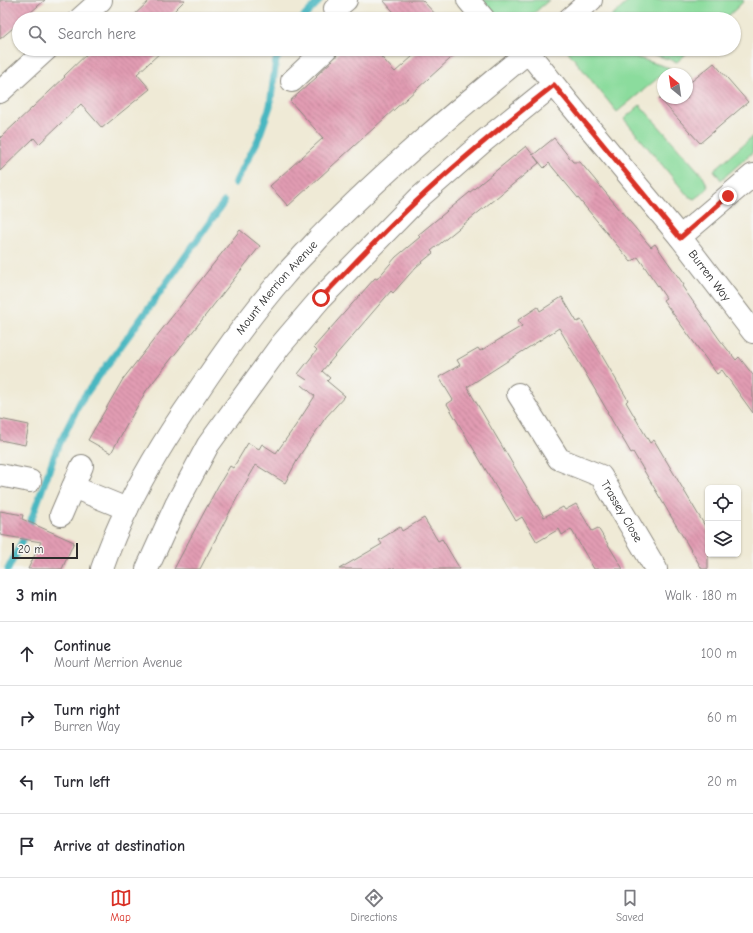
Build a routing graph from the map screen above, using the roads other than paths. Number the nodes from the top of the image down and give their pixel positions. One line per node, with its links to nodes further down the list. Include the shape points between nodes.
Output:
1 (101, 0): 5 (street)
2 (346, 0): 6 (street, via 335,9)
3 (468, 0): 7 (street)
4 (591, 0): 8 (street)
5 (88, 12)
6 (336, 12)
7 (478, 12)
8 (577, 12)
9 (39, 56): 15 (street)
10 (319, 56): 13 (street)
11 (519, 56): 24 (street, Mount Merrion Avenue, via 384,174 284,275 220,358 174,426)
12 (525, 56): 14 (street, Burren Way)
13 (292, 81)
14 (554, 85): 17 (street, Burren Way); 27 (street, via 420,197 321,298 280,346 208,445 176,505)
15 (0, 92)
16 (753, 175): 17 (street)
17 (680, 238): 18 (street, Burren Way)
18 (753, 332)
19 (518, 394): 28 (street, Trassey Close, via 559,459 600,476)
20 (82, 466): 23 (street)
21 (0, 475): 22 (street)
22 (30, 481)
23 (73, 487): 24 (street); 25 (street)
24 (127, 508): 26 (street, Mount Merrion Avenue)
25 (61, 515)
26 (102, 569)
27 (147, 569)
28 (656, 569)

